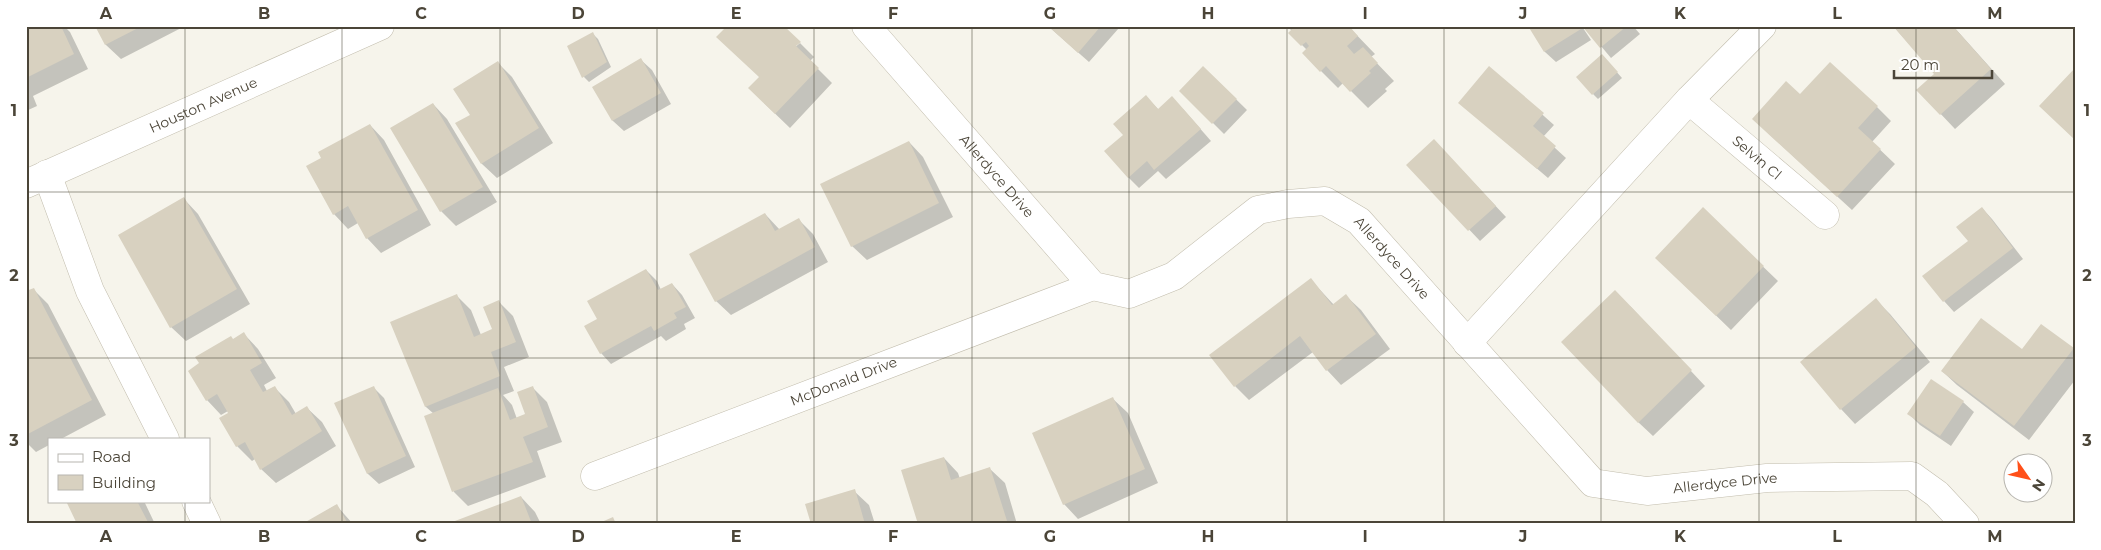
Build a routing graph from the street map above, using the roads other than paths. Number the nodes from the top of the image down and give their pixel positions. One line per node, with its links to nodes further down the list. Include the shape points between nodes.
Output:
1 (380, 26): 5 (street, Houston Avenue)
2 (866, 26): 7 (street, Allerdyce Drive)
3 (1762, 26): 4 (street)
4 (1689, 100): 6 (street, Selvin Cl); 8 (street)
5 (36, 179): 9 (street)
6 (1825, 215)
7 (1093, 286): 8 (street, Allerdyce Drive, via 1130,294 1174,276 1258,210 1325,200 1359,221); 10 (street, McDonald Drive)
8 (1467, 343): 13 (street, Allerdyce Drive, via 1593,483 1647,491 1767,478 1912,476 1937,494)
9 (164, 438)
10 (596, 476)
11 (196, 502): 12 (street)
12 (207, 524)
13 (1965, 524)

